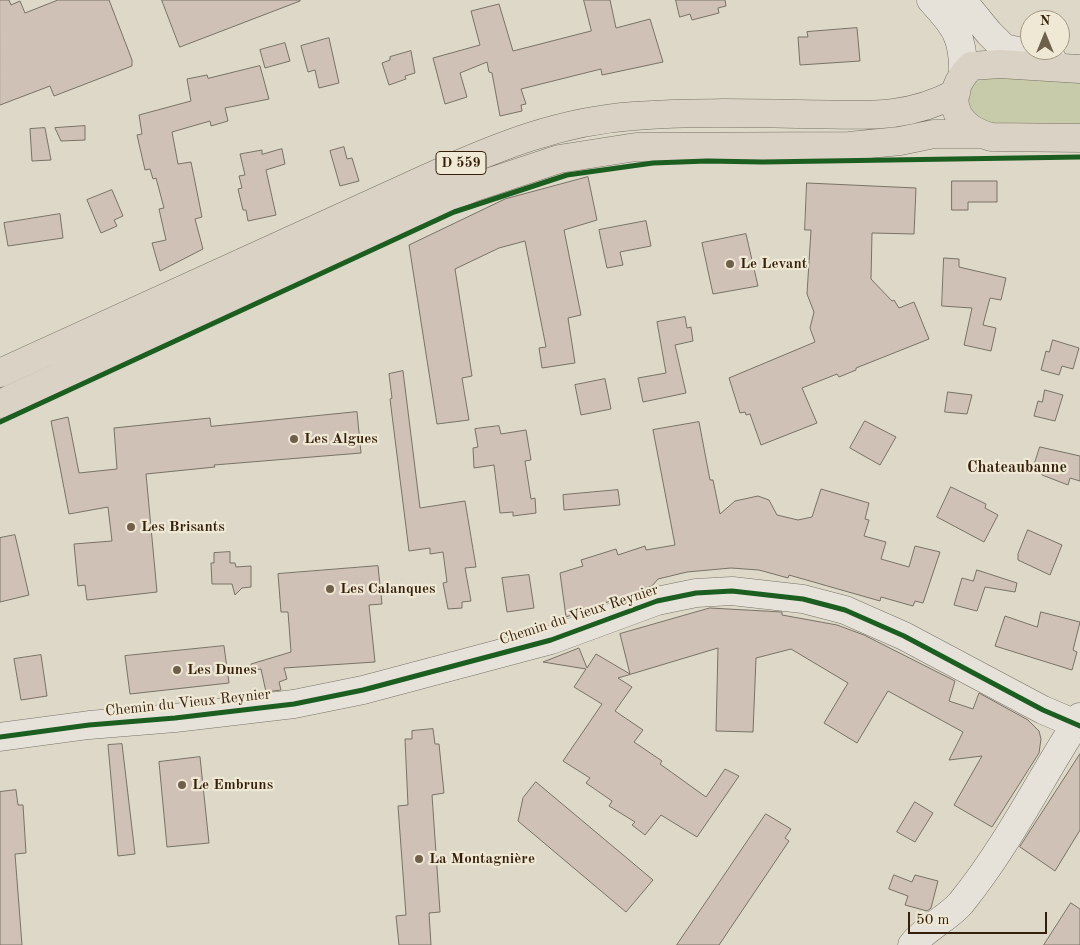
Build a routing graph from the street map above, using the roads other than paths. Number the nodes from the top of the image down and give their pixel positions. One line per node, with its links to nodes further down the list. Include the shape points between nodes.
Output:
1 (931, 0): 4 (street, via 955,29 962,43)
2 (962, 0): 3 (street, via 1004,48)
3 (1080, 68): 4 (main road, via 980,64 971,66)
4 (960, 84): 5 (main road, via 955,105 959,118); 7 (main road, D 559, via 930,107 888,115 634,116 540,132 441,172)
5 (978, 134): 6 (main road); 8 (main road, D 559, via 934,134 849,146 636,147 559,159 472,188)
6 (1080, 138)
7 (0, 373)
8 (0, 404)
9 (1078, 721): 10 (street, Chemin du Vieux Reynier, via 1043,710 904,636 845,610 803,599 732,592 696,593 657,601 551,640 379,686 294,704); 11 (street, via 1004,845 981,877 960,904)
10 (0, 737)
11 (912, 945)

